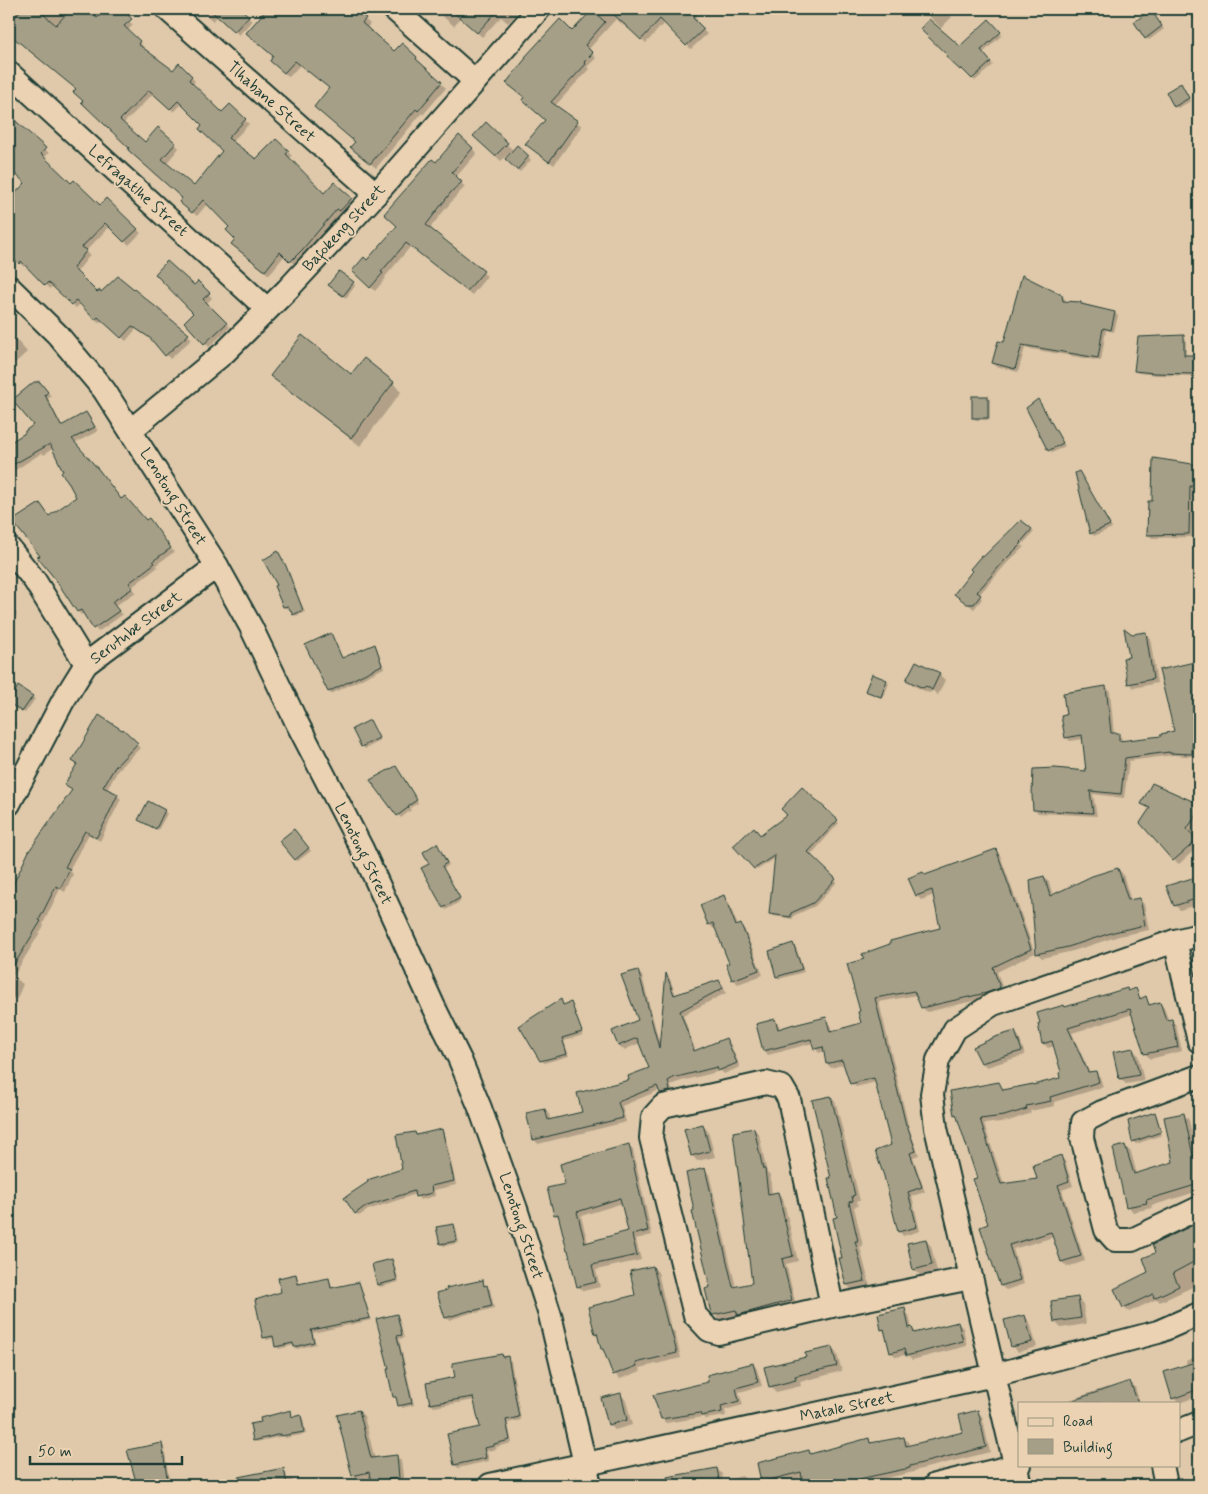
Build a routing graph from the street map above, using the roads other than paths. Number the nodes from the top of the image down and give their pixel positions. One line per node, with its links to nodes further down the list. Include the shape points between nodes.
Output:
1 (167, 9): 6 (street, Tlhabane Street)
2 (394, 9): 5 (street)
3 (539, 9): 5 (street, Bafokeng Street)
4 (9, 73): 8 (street, Lefragatlhe Street)
5 (475, 81): 6 (street, Bafokeng Street)
6 (376, 194): 8 (street, Bafokeng Street)
7 (9, 287): 9 (street, Lenotong Street, via 57,334 104,390)
8 (266, 309): 9 (street, Bafokeng Street, via 225,352)
9 (131, 430): 11 (street, Lenotong Street)
10 (9, 548): 12 (street, via 35,582)
11 (217, 566): 12 (street, Serutube Street); 25 (street, Lenotong Street, via 252,627 362,849 480,1108 548,1306)
12 (86, 664): 13 (street, Serutube Street)
13 (9, 804)
14 (1199, 935): 15 (street)
15 (1175, 941): 16 (street); 19 (street, via 993,1004 954,1029 938,1060 932,1094 936,1128)
16 (1199, 1041)
17 (1199, 1076): 18 (street, via 1083,1122 1082,1138 1106,1230 1115,1240 1132,1240)
18 (1199, 1208)
19 (972, 1278): 20 (street); 22 (street)
20 (832, 1306): 20 (street, via 718,1333 709,1330 695,1315 651,1138 653,1117 663,1106 766,1083 782,1088 789,1099)
21 (1199, 1314): 22 (street, Matale Street, via 1158,1332)
22 (994, 1375): 25 (street, Matale Street); 27 (street)
23 (1199, 1423): 24 (street)
24 (1180, 1431)
25 (585, 1463): 28 (street, Matale Street); 29 (street, Lenotong Street)
26 (1162, 1466): 31 (street)
27 (1019, 1472): 30 (street)
28 (490, 1485)
29 (590, 1485)
30 (935, 1485)
31 (1166, 1485)

